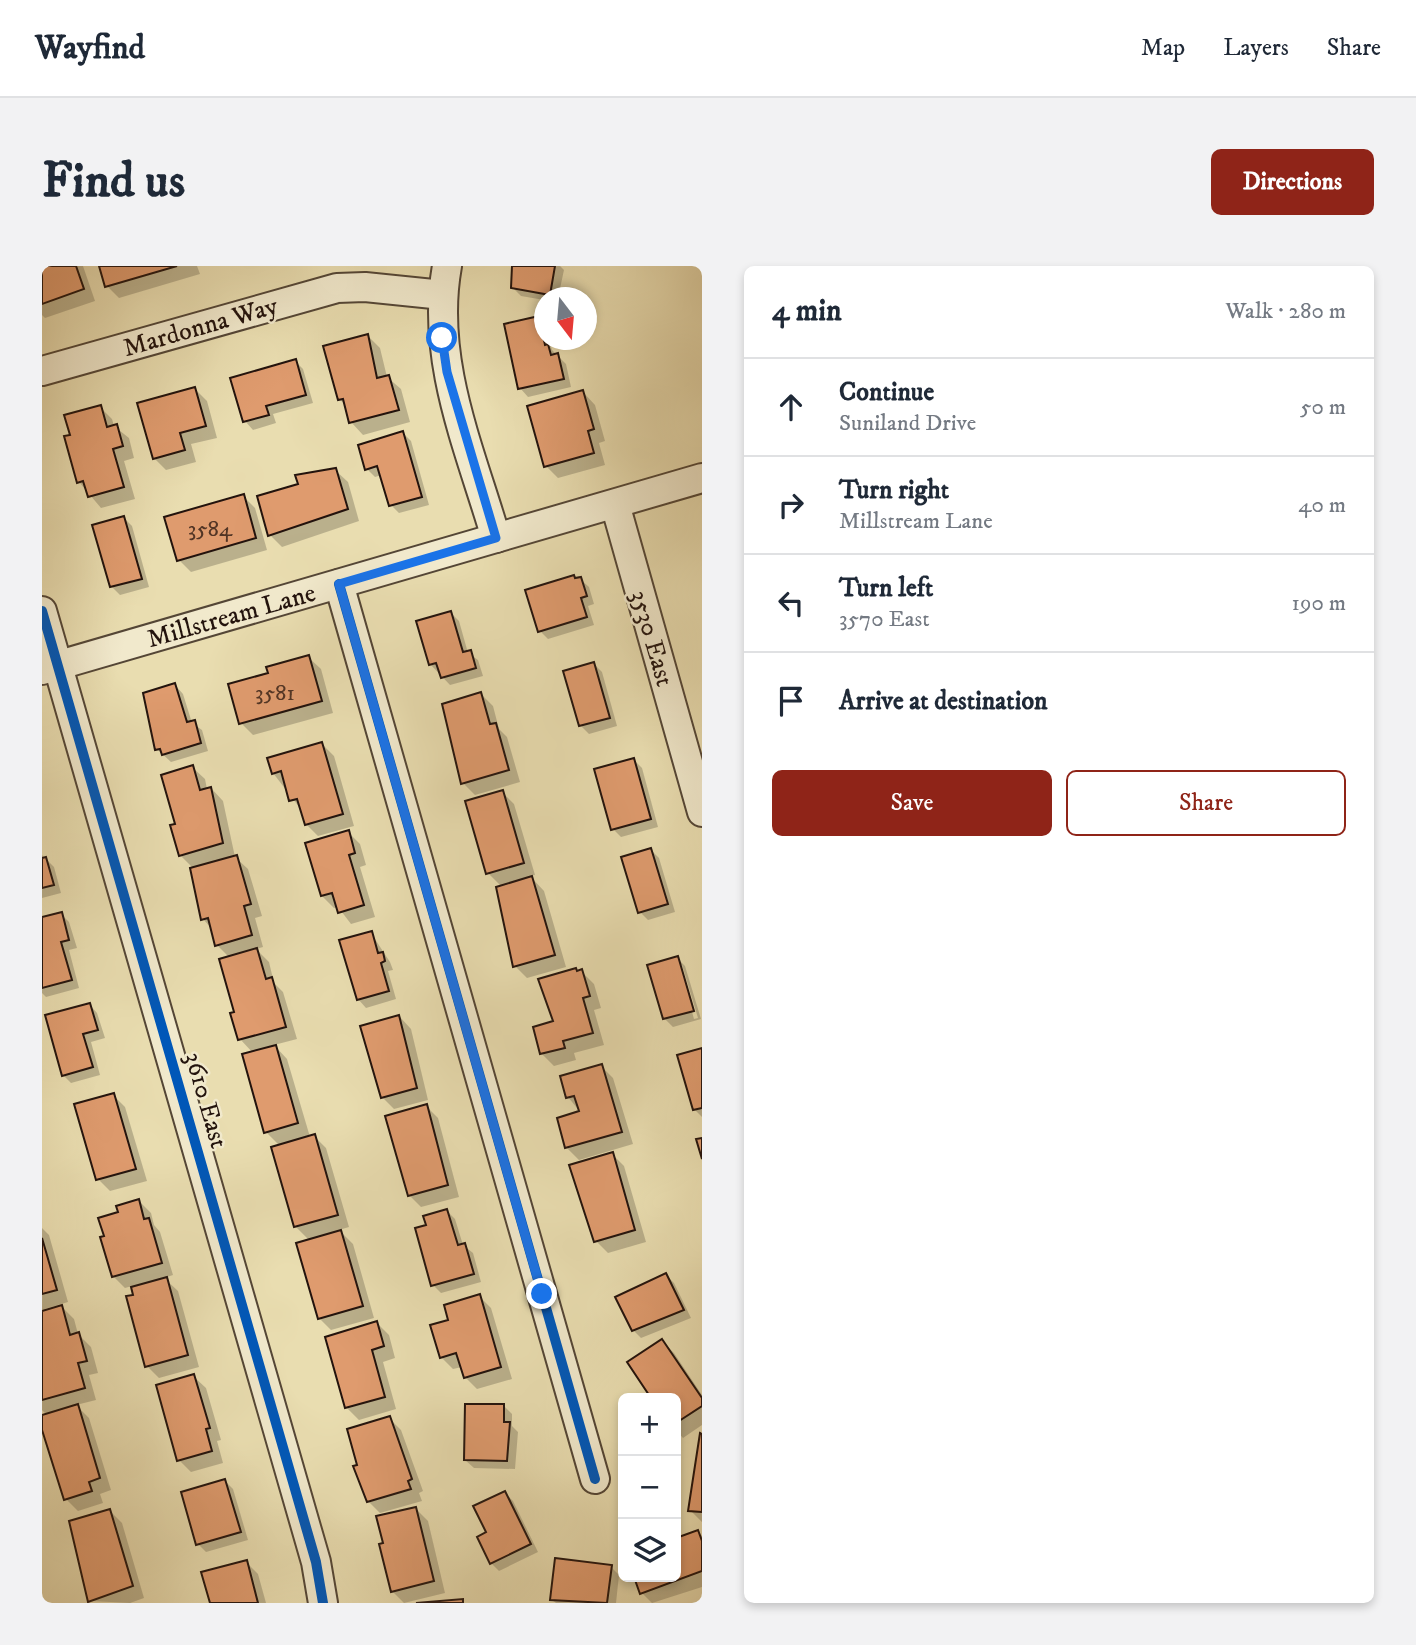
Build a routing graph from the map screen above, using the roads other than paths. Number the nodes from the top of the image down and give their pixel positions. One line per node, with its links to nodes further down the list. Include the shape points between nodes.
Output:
1 (447, 266): 2 (street)
2 (443, 295): 3 (street, Mardonna Way, via 337,288); 6 (street, via 447,372)
3 (42, 371)
4 (702, 478): 5 (street, Millstream Lane)
5 (615, 504): 6 (street, Millstream Lane); 10 (street, 3530 East)
6 (496, 538): 7 (street, Millstream Lane)
7 (339, 584): 9 (street, Millstream Lane); 11 (street)
8 (42, 611): 9 (street, 3610 East)
9 (50, 668): 12 (street, 3610 East, via 316,1562)
10 (702, 813)
11 (595, 1479)
12 (323, 1603)

